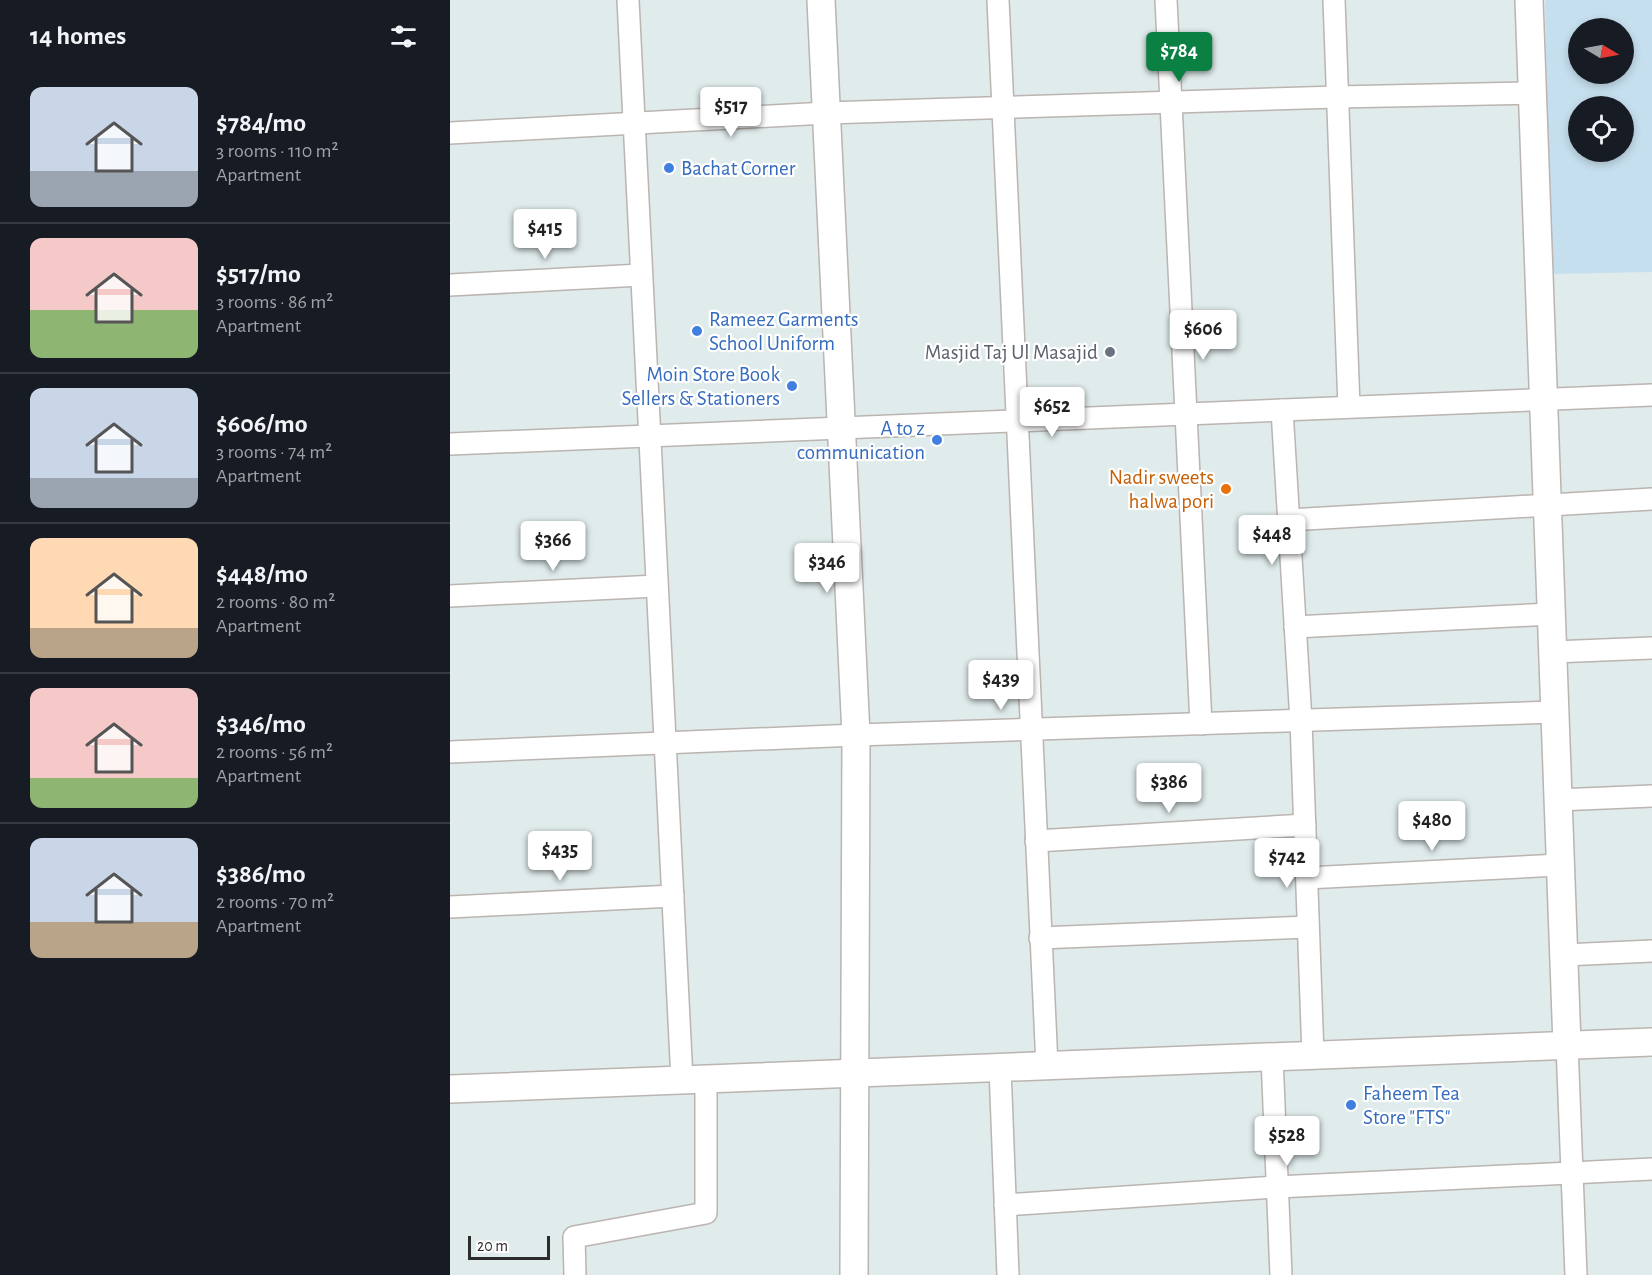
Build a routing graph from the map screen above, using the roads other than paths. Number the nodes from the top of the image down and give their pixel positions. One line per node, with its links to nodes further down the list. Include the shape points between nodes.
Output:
1 (628, 0): 12 (street)
2 (821, 0): 11 (street)
3 (998, 0): 10 (street)
4 (1166, 0): 9 (street)
5 (1334, 0): 8 (street)
6 (1529, 0): 7 (street)
7 (1532, 93): 8 (street); 17 (street)
8 (1337, 97): 9 (street); 18 (street)
9 (1171, 102): 10 (street); 20 (street)
10 (1004, 108): 11 (street); 21 (street)
11 (826, 113): 12 (street); 22 (street)
12 (634, 123): 13 (street); 14 (street)
13 (450, 133)
14 (641, 275): 15 (street); 23 (street)
15 (450, 285)
16 (1652, 394): 17 (street)
17 (1543, 399): 18 (street); 26 (street)
18 (1350, 407): 19 (street)
19 (1282, 410): 20 (street); 27 (street)
20 (1186, 413): 21 (street); 36 (street)
21 (1016, 420): 22 (street); 37 (street)
22 (841, 426): 23 (street); 38 (street)
23 (649, 434): 24 (street); 28 (street)
24 (450, 444)
25 (1652, 499): 26 (street)
26 (1547, 504): 27 (street); 30 (street)
27 (1289, 520): 31 (street)
28 (657, 586): 29 (street); 39 (street)
29 (450, 596)
30 (1551, 614): 31 (street); 33 (street)
31 (1295, 627): 35 (street)
32 (1652, 648): 33 (street)
33 (1552, 652): 34 (street)
34 (1555, 712): 35 (street); 42 (street)
35 (1301, 721): 36 (street); 43 (street)
36 (1201, 724): 37 (street)
37 (1030, 730): 38 (street); 44 (street)
38 (856, 735): 39 (street); 59 (street)
39 (665, 742): 40 (street); 47 (street)
40 (450, 752)
41 (1652, 796): 42 (street)
42 (1558, 800): 45 (street)
43 (1305, 825): 44 (street); 46 (street)
44 (1035, 841): 50 (street)
45 (1560, 865): 46 (street); 52 (street)
46 (1307, 878): 49 (street)
47 (673, 896): 48 (street); 60 (street)
48 (450, 907)
49 (1308, 927): 50 (street); 55 (street)
50 (1040, 938): 57 (street)
51 (1652, 951): 52 (street)
52 (1564, 955): 54 (street)
53 (1652, 1042): 54 (street)
54 (1567, 1045): 55 (street); 63 (street)
55 (1313, 1056): 56 (street)
56 (1272, 1057): 57 (street); 64 (street)
57 (1047, 1066): 58 (street)
58 (1000, 1068): 59 (street); 65 (street)
59 (854, 1074): 60 (street); 67 (street)
60 (694, 1080): 61 (street); 66 (street, via 706,1213 574,1237)
61 (450, 1089)
62 (1652, 1168): 63 (street)
63 (1572, 1173): 64 (street); 70 (street)
64 (1277, 1187): 65 (street); 69 (street)
65 (1005, 1205): 68 (street)
66 (575, 1275)
67 (854, 1275)
68 (1008, 1275)
69 (1281, 1275)
70 (1576, 1275)

